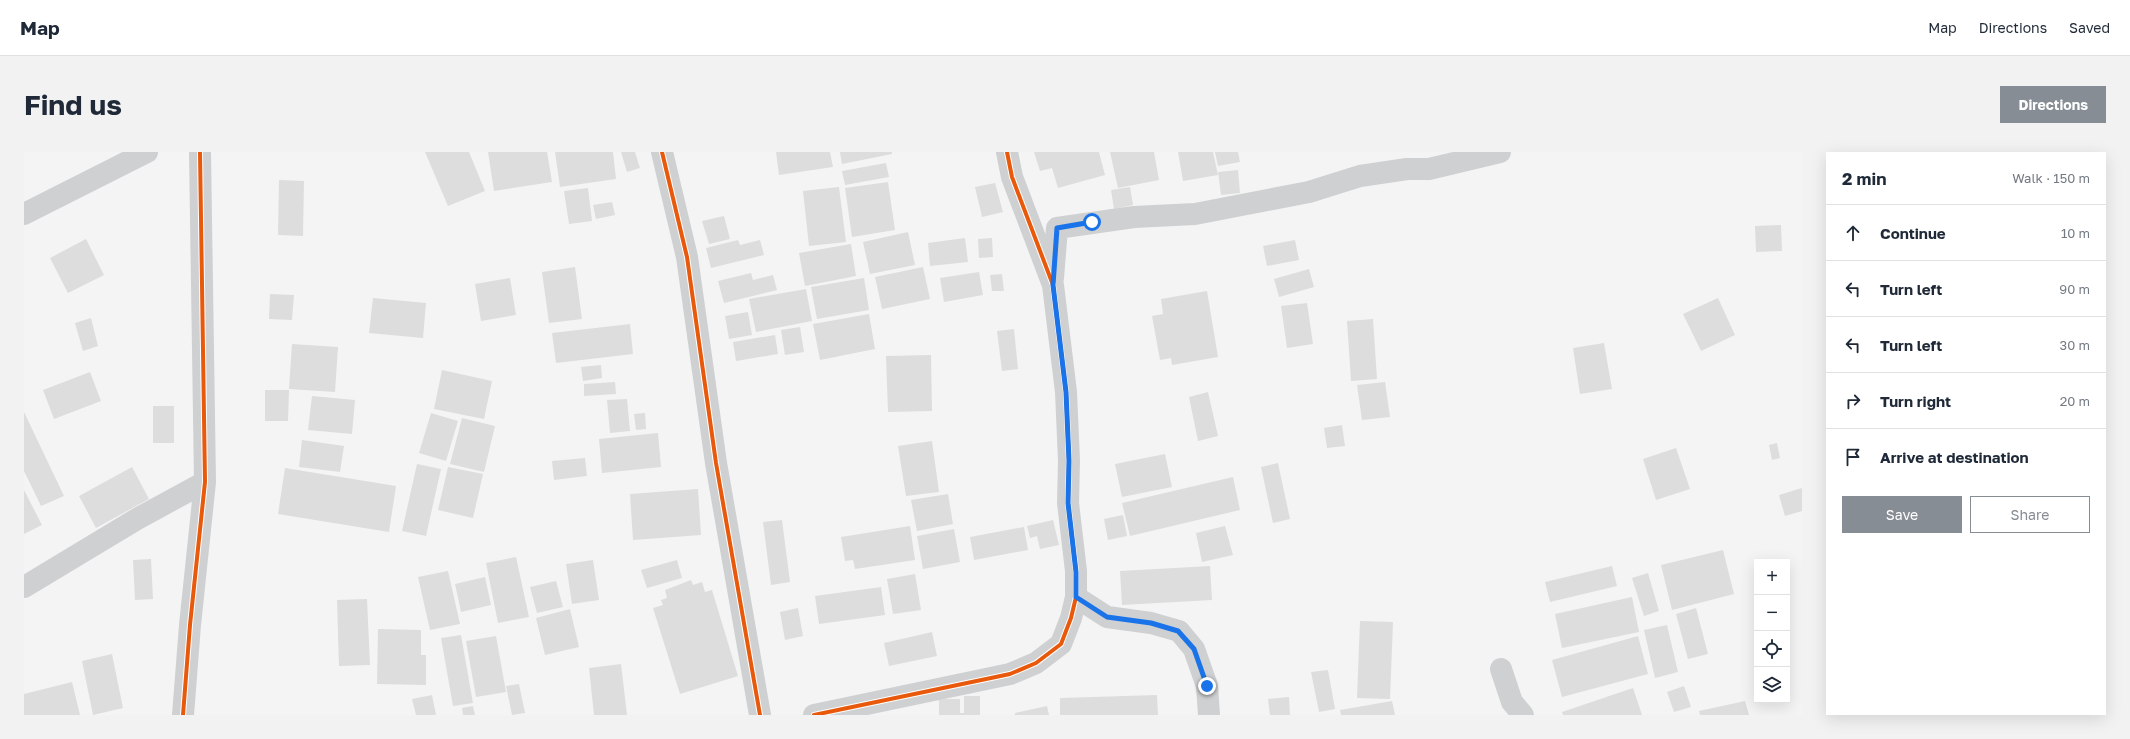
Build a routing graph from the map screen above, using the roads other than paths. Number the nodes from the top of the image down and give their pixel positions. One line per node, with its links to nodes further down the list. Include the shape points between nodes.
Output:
1 (147, 152): 6 (street)
2 (200, 152): 8 (street)
3 (662, 152): 14 (street, via 687,257 720,485)
4 (1007, 152): 7 (street, via 1012,177)
5 (1500, 152): 7 (street, via 1429,169 1407,169 1360,176 1309,192 1195,214 1127,218 1057,228)
6 (24, 214)
7 (1053, 285): 10 (street, via 1066,392 1068,503 1076,572)
8 (205, 482): 9 (street, via 137,519); 13 (street)
9 (24, 587)
10 (1076, 597): 12 (street, via 1072,618 1061,644 1036,663 1010,674); 16 (street, via 1107,617 1151,623 1178,631 1194,649 1207,686)
11 (1501, 669): 17 (street, via 1512,702)
12 (886, 708): 15 (street)
13 (183, 715)
14 (760, 715)
15 (814, 715)
16 (1209, 715)
17 (1522, 715)

